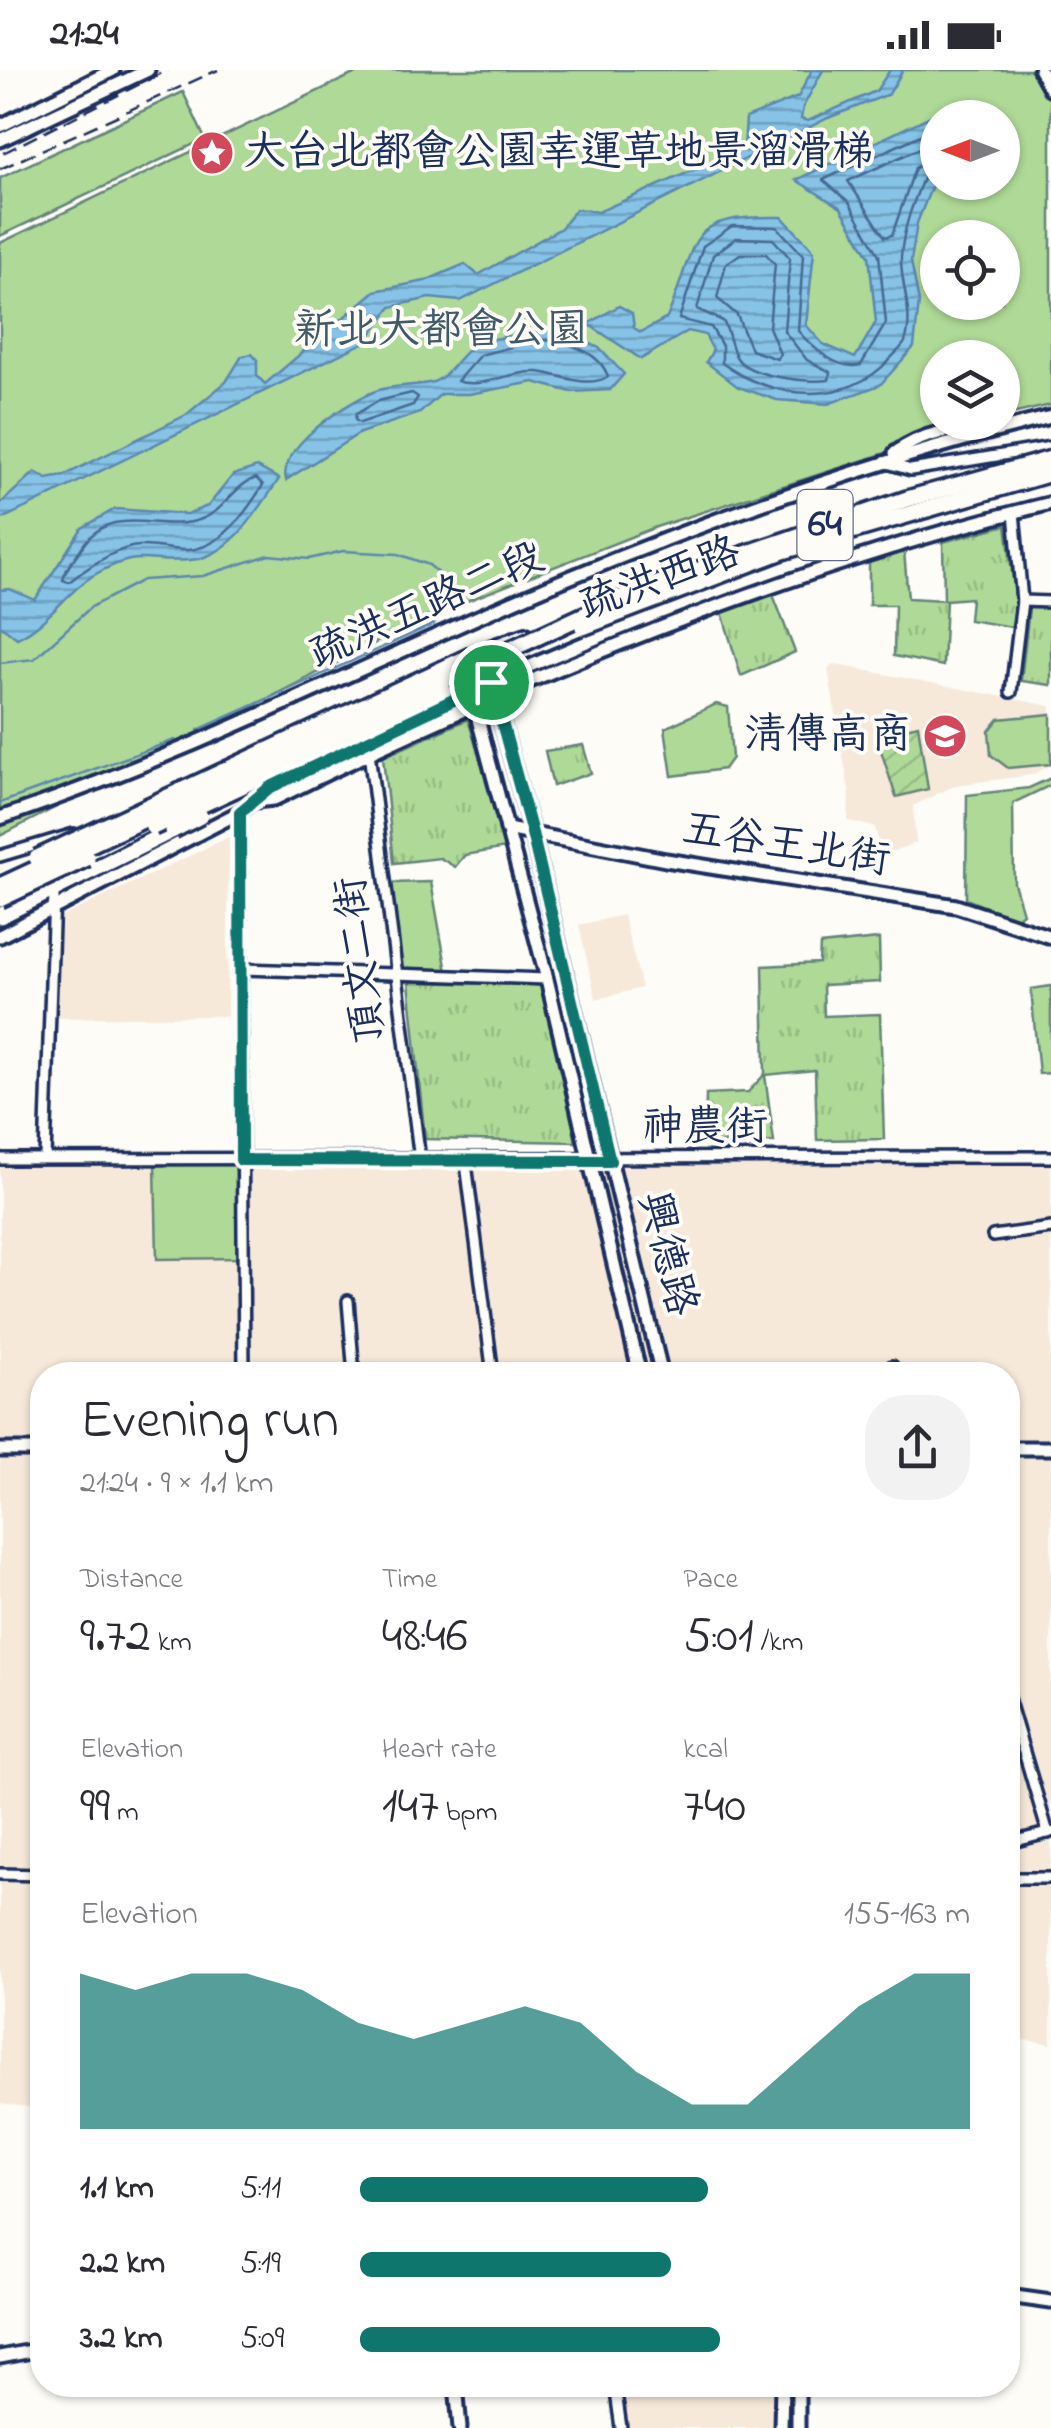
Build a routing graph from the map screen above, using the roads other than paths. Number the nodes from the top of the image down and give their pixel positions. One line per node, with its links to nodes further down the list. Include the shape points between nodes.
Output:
1 (113, 70): 6 (street)
2 (148, 70): 4 (street)
3 (1040, 70): 5 (street)
4 (133, 73): 7 (street)
5 (1051, 90)
6 (0, 126)
7 (0, 140)
8 (1051, 416): 11 (street, 疏洪五路二段)
9 (1051, 447): 11 (street, via 910,470)
10 (1051, 458): 16 (street, via 898,506); 20 (highway, 64, bridge, via 734,555)
11 (884, 462): 28 (street, 疏洪五路二段, via 570,578 186,750)
12 (1051, 473): 25 (highway, 64, bridge, via 846,531 632,607)
13 (1051, 488): 16 (street, 疏洪西路)
14 (1051, 503): 15 (street, 疏洪西路)
15 (1014, 512): 17 (street, 疏洪西路); 18 (street)
16 (902, 530): 17 (street); 21 (street, 疏洪西路, via 683,604)
17 (905, 544): 21 (street, 疏洪西路)
18 (1022, 601): 19 (street); 22 (street)
19 (1051, 602)
20 (604, 606): 33 (highway, bridge, via 377,697); 34 (highway, 64, bridge)
21 (492, 689): 23 (street, 疏洪西路); 30 (street, 興德路)
22 (1011, 692)
23 (472, 697): 24 (street, 疏洪西路); 26 (street, 疏洪西路, via 269,788); 29 (street, 興德路)
24 (368, 752): 26 (street, 疏洪西路, via 274,799); 42 (street, 頂文二街)
25 (303, 759): 36 (highway, 64, bridge); 38 (highway, bridge)
26 (254, 801): 27 (street, 疏洪西路); 31 (street, via 206,795)
27 (240, 812): 32 (street, 疏洪西路); 41 (street)
28 (0, 818)
29 (508, 829): 30 (street, 五谷王北街); 43 (street, 興德路)
30 (532, 833): 40 (street, 五谷王北街, via 956,906); 50 (street, 興德路)
31 (0, 856)
32 (143, 859): 35 (street, 疏洪西路); 37 (street, 疏洪西路)
33 (0, 876)
34 (0, 886)
35 (54, 895): 37 (street); 38 (street, 疏洪西路)
36 (0, 899)
37 (53, 910): 39 (street, 疏洪西路); 45 (street)
38 (0, 916)
39 (0, 936)
40 (1051, 937)
41 (241, 968): 42 (street); 47 (street)
42 (396, 975): 43 (street); 48 (street, 頂文二街)
43 (548, 979): 49 (street, 興德路)
44 (1051, 1157): 50 (street, 神農街)
45 (45, 1158): 46 (street, 神農街); 47 (street, 神農街)
46 (0, 1159)
47 (241, 1160): 48 (street, 神農街); 55 (street)
48 (420, 1160): 49 (street, 神農街)
49 (588, 1161): 50 (street, 神農街); 58 (street, 興德路)
50 (610, 1161): 59 (street, 興德路)
51 (467, 1171): 57 (street)
52 (1051, 1228): 53 (street)
53 (994, 1236)
54 (348, 1301): 56 (street)
55 (244, 1362)
56 (353, 1362)
57 (491, 1362)
58 (637, 1362)
59 (659, 1362)
60 (1020, 1448): 61 (street)
61 (1051, 1448)
62 (0, 1450): 63 (street)
63 (30, 1450)
64 (1020, 1737): 65 (street)
65 (1049, 1832): 66 (street)
66 (1020, 1839)
67 (0, 1874): 68 (street)
68 (30, 1875)
69 (1020, 1878): 70 (street)
70 (1051, 1878)
71 (1020, 2298): 72 (street)
72 (1051, 2302)
73 (30, 2352): 74 (street)
74 (0, 2358)
75 (457, 2397): 79 (street)
76 (617, 2397): 80 (street)
77 (782, 2397): 81 (street)
78 (798, 2397): 82 (street)
79 (460, 2428)
80 (621, 2428)
81 (782, 2428)
82 (798, 2428)

